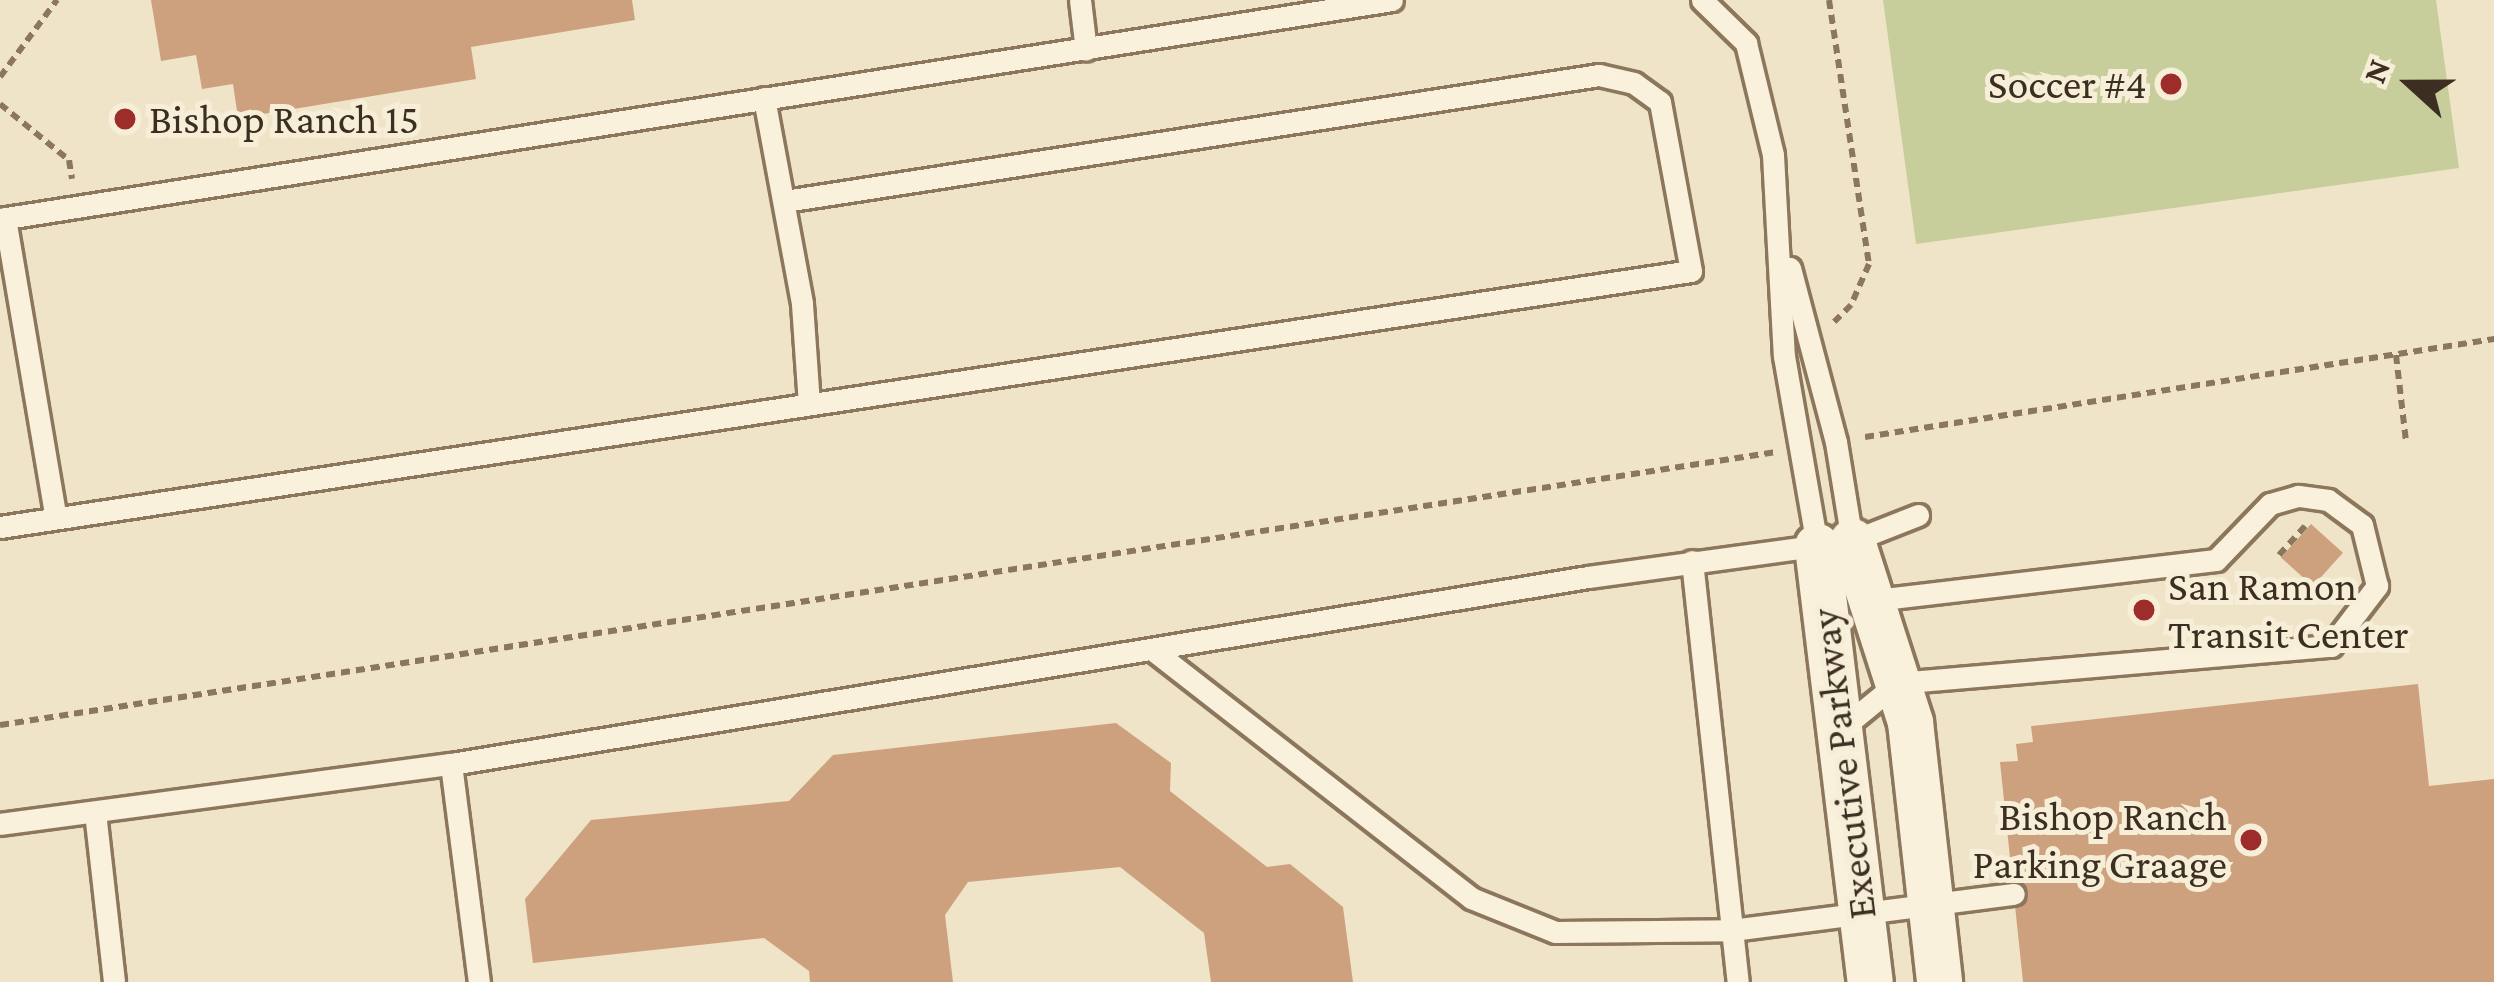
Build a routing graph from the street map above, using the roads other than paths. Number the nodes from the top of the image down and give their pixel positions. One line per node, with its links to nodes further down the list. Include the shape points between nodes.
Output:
1 (1080, 0): 5 (lane)
2 (1392, 0): 4 (lane)
3 (1702, 0): 9 (lane, via 1746,43 1773,155)
4 (1298, 8): 5 (lane)
5 (1086, 50): 6 (lane)
6 (764, 98): 7 (lane); 8 (lane)
7 (785, 201): 10 (lane); 10 (lane, via 1599,75 1634,83 1660,102 1691,271)
8 (3, 219): 12 (lane)
9 (1780, 232): 14 (lane, via 1836,442); 14 (lane, via 1784,356 1799,448)
10 (809, 404): 12 (lane)
11 (1918, 515): 14 (lane)
12 (56, 518): 13 (lane)
13 (0, 527)
14 (1834, 543): 15 (lane); 16 (street, Executive Parkway); 17 (street, Executive Parkway)
15 (1692, 561): 18 (lane); 27 (lane)
16 (1871, 601): 17 (lane); 19 (street, Executive Parkway); 19 (lane, via 2216,560 2270,504 2298,496 2340,506 2362,525 2375,555 2377,586 2331,646)
17 (1824, 606): 20 (street, Executive Parkway)
18 (1154, 651): 21 (lane); 27 (lane, via 1351,811 1508,916 1555,932)
19 (1897, 683): 20 (lane); 25 (street, Executive Parkway, via 1910,722)
20 (1839, 731): 26 (street, Executive Parkway)
21 (451, 764): 22 (lane); 29 (lane)
22 (95, 812): 23 (lane); 28 (lane)
23 (0, 824)
24 (2014, 894): 25 (lane)
25 (1930, 903): 26 (lane); 32 (street, Executive Parkway)
26 (1861, 914): 27 (lane); 31 (street, Executive Parkway)
27 (1732, 930): 30 (lane)
28 (115, 982)
29 (479, 982)
30 (1738, 982)
31 (1870, 982)
32 (1939, 982)

